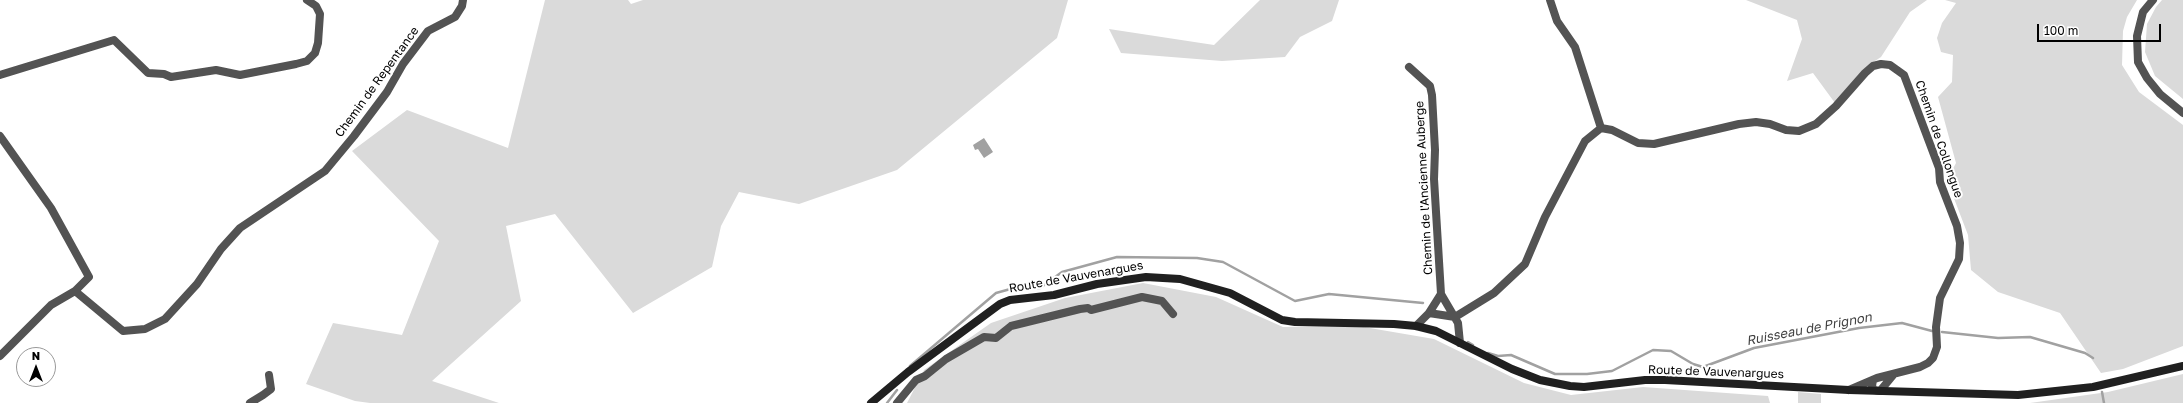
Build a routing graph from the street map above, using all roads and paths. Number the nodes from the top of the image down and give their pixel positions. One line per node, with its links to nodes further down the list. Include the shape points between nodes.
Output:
1 (307, 0): 6 (street, via 316,6 320,14 318,43 315,53 307,61 296,64 240,74 216,70 171,77 148,73 114,40)
2 (463, 0): 10 (street, Chemin de Repentance, via 455,16 428,31 368,118 325,171 240,228 165,319 145,329 123,331)
3 (1550, 0): 8 (street, via 1556,21 1576,47)
4 (2153, 0): 7 (street, via 2143,12 2137,36 2138,62 2160,94)
5 (1409, 67): 11 (street, Chemin de l'Ancienne Auberge, via 1430,86 1432,95)
6 (0, 75)
7 (2183, 113)
8 (1601, 128): 14 (street, via 1585,142 1545,218 1525,264 1494,293); 20 (street, Chemin de Collongue, via 1612,130 1638,143 1654,144 1756,122 1799,131 1816,124 1873,66 1890,65 1899,69 1908,84 1939,168 1940,182 1957,226 1960,243 1959,259 1940,298 1936,327 1937,347 1933,358 1928,363)
9 (0, 136): 10 (street, via 51,208 89,277)
10 (75, 291): 17 (street, via 51,305)
11 (1441, 294): 12 (street); 14 (street, Chemin de l'Ancienne Auberge)
12 (1429, 313): 14 (street); 15 (street)
13 (1173, 314): 23 (street, via 1162,301 1142,298 1091,310 1080,309 1011,326 996,338 984,337)
14 (1455, 317): 16 (street, Chemin de l'Ancienne Auberge)
15 (1416, 326): 16 (main road, Route de Vauvenargues, via 1436,331); 19 (main road, Route de Vauvenargues, via 1282,320 1230,293 1180,279 1146,277 1097,284 1054,295 1010,300 1000,304)
16 (1460, 342): 25 (main road, Route de Vauvenargues, via 1512,369 1540,380 1570,386 1665,380)
17 (0, 356)
18 (2183, 366): 24 (main road, Route de Vauvenargues, via 2093,387 2037,394 1996,396)
19 (908, 372): 23 (street); 27 (main road, Route de Vauvenargues)
20 (1895, 373): 22 (street, Chemin de Collongue); 24 (street)
21 (269, 375): 26 (street, via 271,388)
22 (1877, 378): 24 (street, via 1872,384 1874,390); 25 (street, Chemin de Collongue)
23 (916, 380): 28 (street)
24 (1881, 389): 25 (main road, Route de Vauvenargues)
25 (1849, 390)
26 (250, 403)
27 (871, 403)
28 (897, 403)

